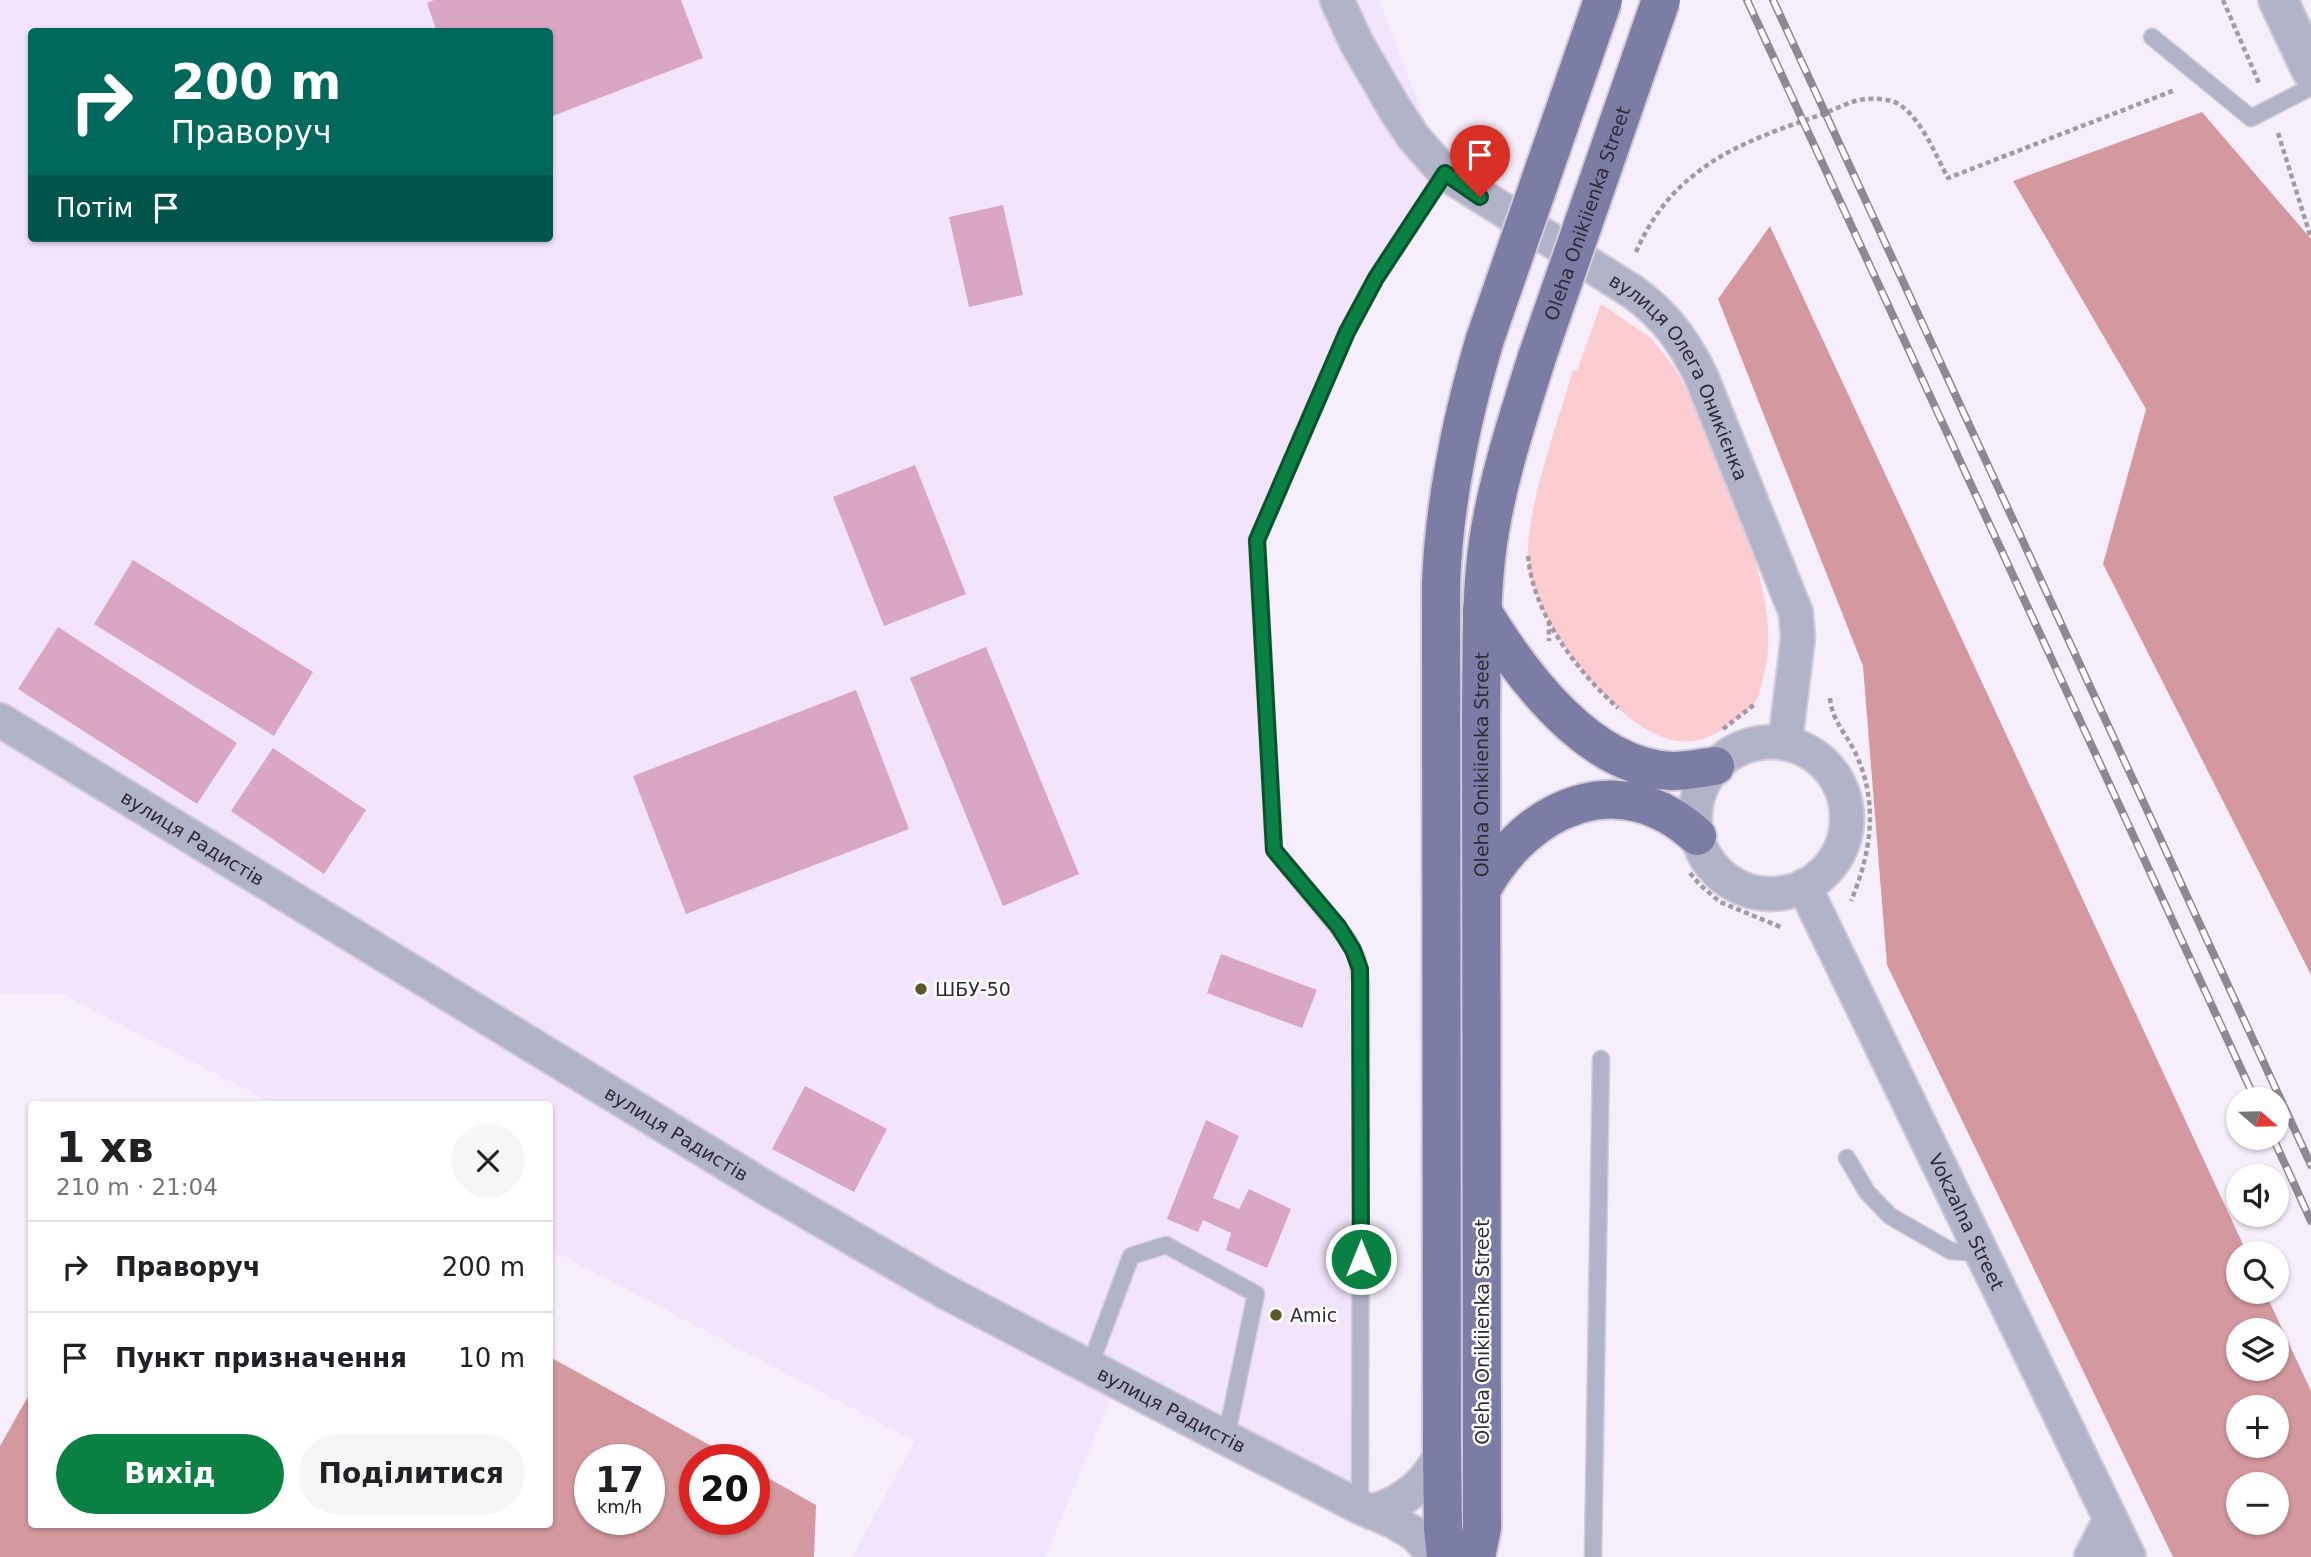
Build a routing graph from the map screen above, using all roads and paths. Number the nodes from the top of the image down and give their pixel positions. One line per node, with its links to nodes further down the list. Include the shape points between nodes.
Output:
1 (1337, 0): 9 (street, вулиця Олега Оникієнка, via 1396,111)
2 (1603, 0): 26 (main road, Oleha Onikiienka Street, bridge, via 1472,382 1453,463 1443,540)
3 (1661, 0): 12 (main road, Oleha Onikiienka Street, bridge, via 1514,429 1488,542)
4 (2278, 0): 6 (street)
5 (2152, 37): 7 (lane)
6 (2311, 70)
7 (2203, 79): 8 (lane, via 2251,118); 10 (path, via 1948,178 1907,109 1883,99 1854,102 1753,141 1696,173 1647,229)
8 (2311, 87)
9 (1445, 173): 16 (street, вулиця Олега Оникієнка, via 1633,292 1682,340 1701,376 1796,613 1798,638); 27 (lane, via 1376,278 1347,332 1257,540 1274,850 1338,926 1360,969)
10 (1633, 259)
11 (1528, 549): 14 (path, via 1534,586 1562,642)
12 (1482, 611): 17 (main road, via 1541,693 1587,736 1624,758 1670,771); 20 (main road, Oleha Onikiienka Street)
13 (1755, 703): 17 (path)
14 (1624, 713)
15 (0, 720): 24 (street, вулиця Радистів, via 766,1188)
16 (1785, 743): 17 (street); 19 (street, via 1819,759 1836,779 1845,803 1846,828 1838,852 1824,872)
17 (1715, 750): 18 (street, via 1697,799)
18 (1697, 836): 19 (street, via 1714,869 1732,884 1768,894); 20 (main road, via 1680,821 1645,804 1625,799 1588,801 1533,827 1500,859)
19 (1804, 886): 23 (street, Vokzalna Street)
20 (1482, 889): 31 (main road, Oleha Onikiienka Street, via 1482,1528)
21 (1601, 1059): 32 (lane)
22 (1847, 1158): 23 (lane, via 1867,1192 1890,1216 1944,1249 1960,1252)
23 (1979, 1247): 28 (street, Vokzalna Street)
24 (1089, 1368): 25 (street, вулиця Радистів); 25 (lane, via 1131,1255 1166,1245 1256,1294)
25 (1226, 1438): 27 (street, вулиця Радистів)
26 (1442, 1452): 27 (street, via 1417,1489 1391,1505); 30 (main road, Oleha Onikiienka Street)
27 (1366, 1509): 29 (street, вулиця Радистів, via 1415,1534)
28 (2110, 1520): 33 (street); 34 (street, Vokzalna Street)
29 (1436, 1557)
30 (1446, 1557)
31 (1476, 1557)
32 (1593, 1557)
33 (2091, 1557)
34 (2129, 1557)

